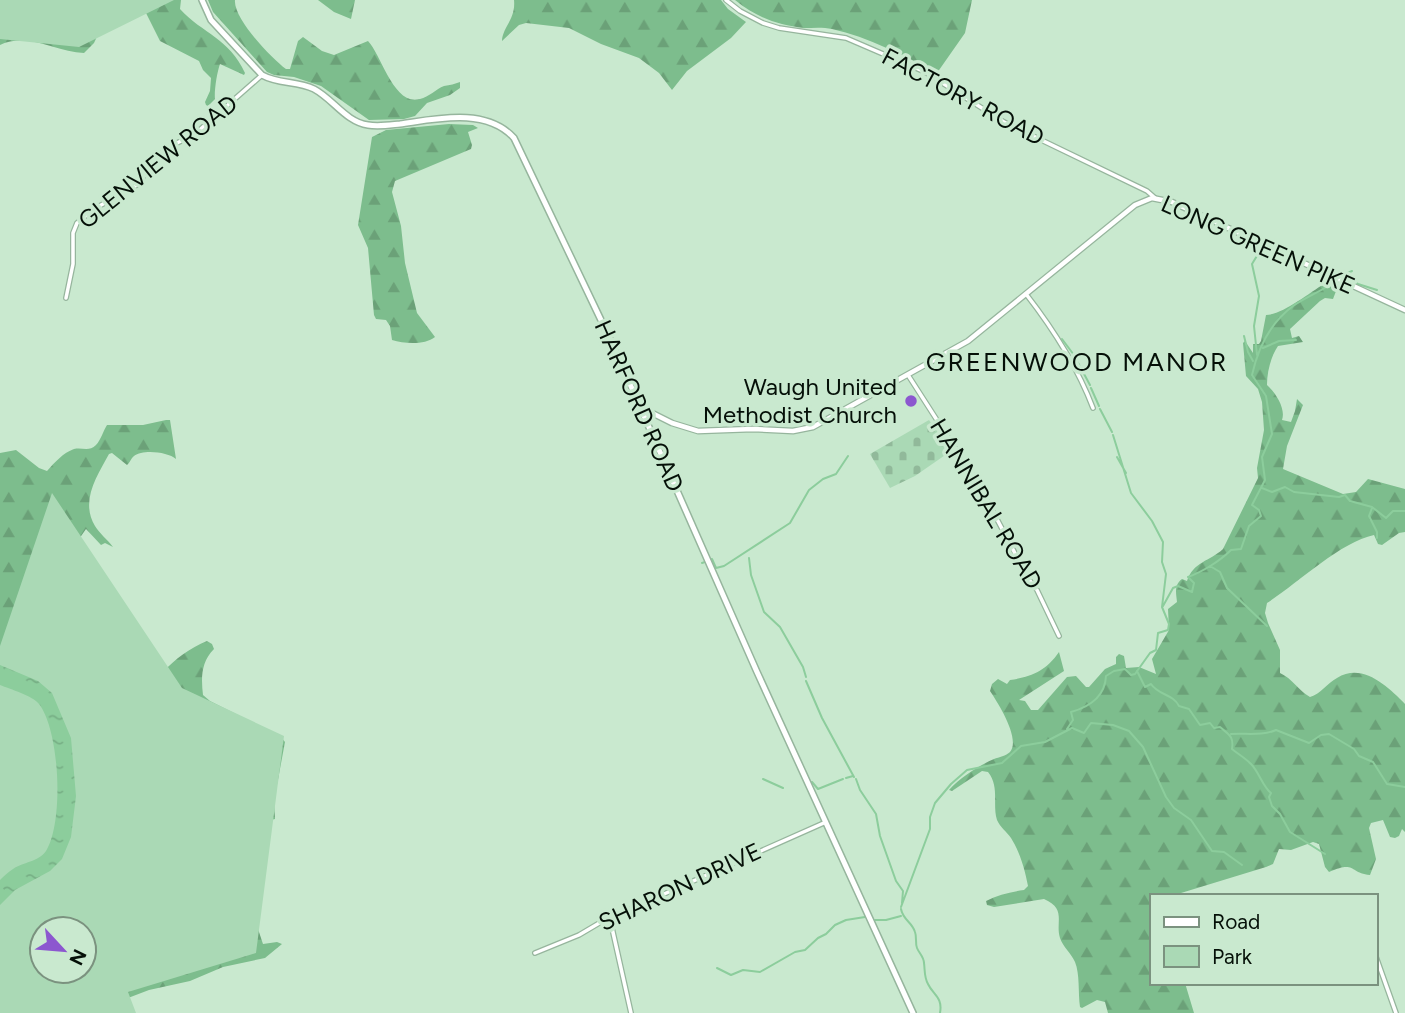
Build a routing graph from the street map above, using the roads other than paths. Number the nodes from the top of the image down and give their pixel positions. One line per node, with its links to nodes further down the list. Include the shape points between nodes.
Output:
1 (202, 0): 3 (main road, via 211,20)
2 (726, 0): 4 (street, FACTORY ROAD, via 763,23 853,40 925,72 996,118)
3 (262, 75): 6 (street, GLENVIEW ROAD, via 195,134 165,149 137,185 78,223); 9 (main road, HARFORD ROAD, via 310,87 367,125 467,118 509,133 529,166)
4 (1155, 198): 5 (street, LONG GREEN PIKE, via 1135,205); 7 (street, LONG GREEN PIKE)
5 (1026, 295): 8 (street, LONG GREEN PIKE, via 968,341); 10 (street, via 1062,343)
6 (66, 298)
7 (1405, 310)
8 (908, 375): 9 (street, LONG GREEN PIKE, via 822,423 799,430 698,431); 11 (street, HANNIBAL ROAD, via 979,487)
9 (640, 407): 12 (main road, HARFORD ROAD)
10 (1093, 408)
11 (1059, 636)
12 (826, 822): 13 (street, SHARON DRIVE); 17 (main road, HARFORD ROAD)
13 (610, 919): 14 (street, SHARON DRIVE); 16 (street)
14 (535, 953)
15 (1377, 960): 18 (street)
16 (631, 1013)
17 (913, 1013)
18 (1396, 1013)

